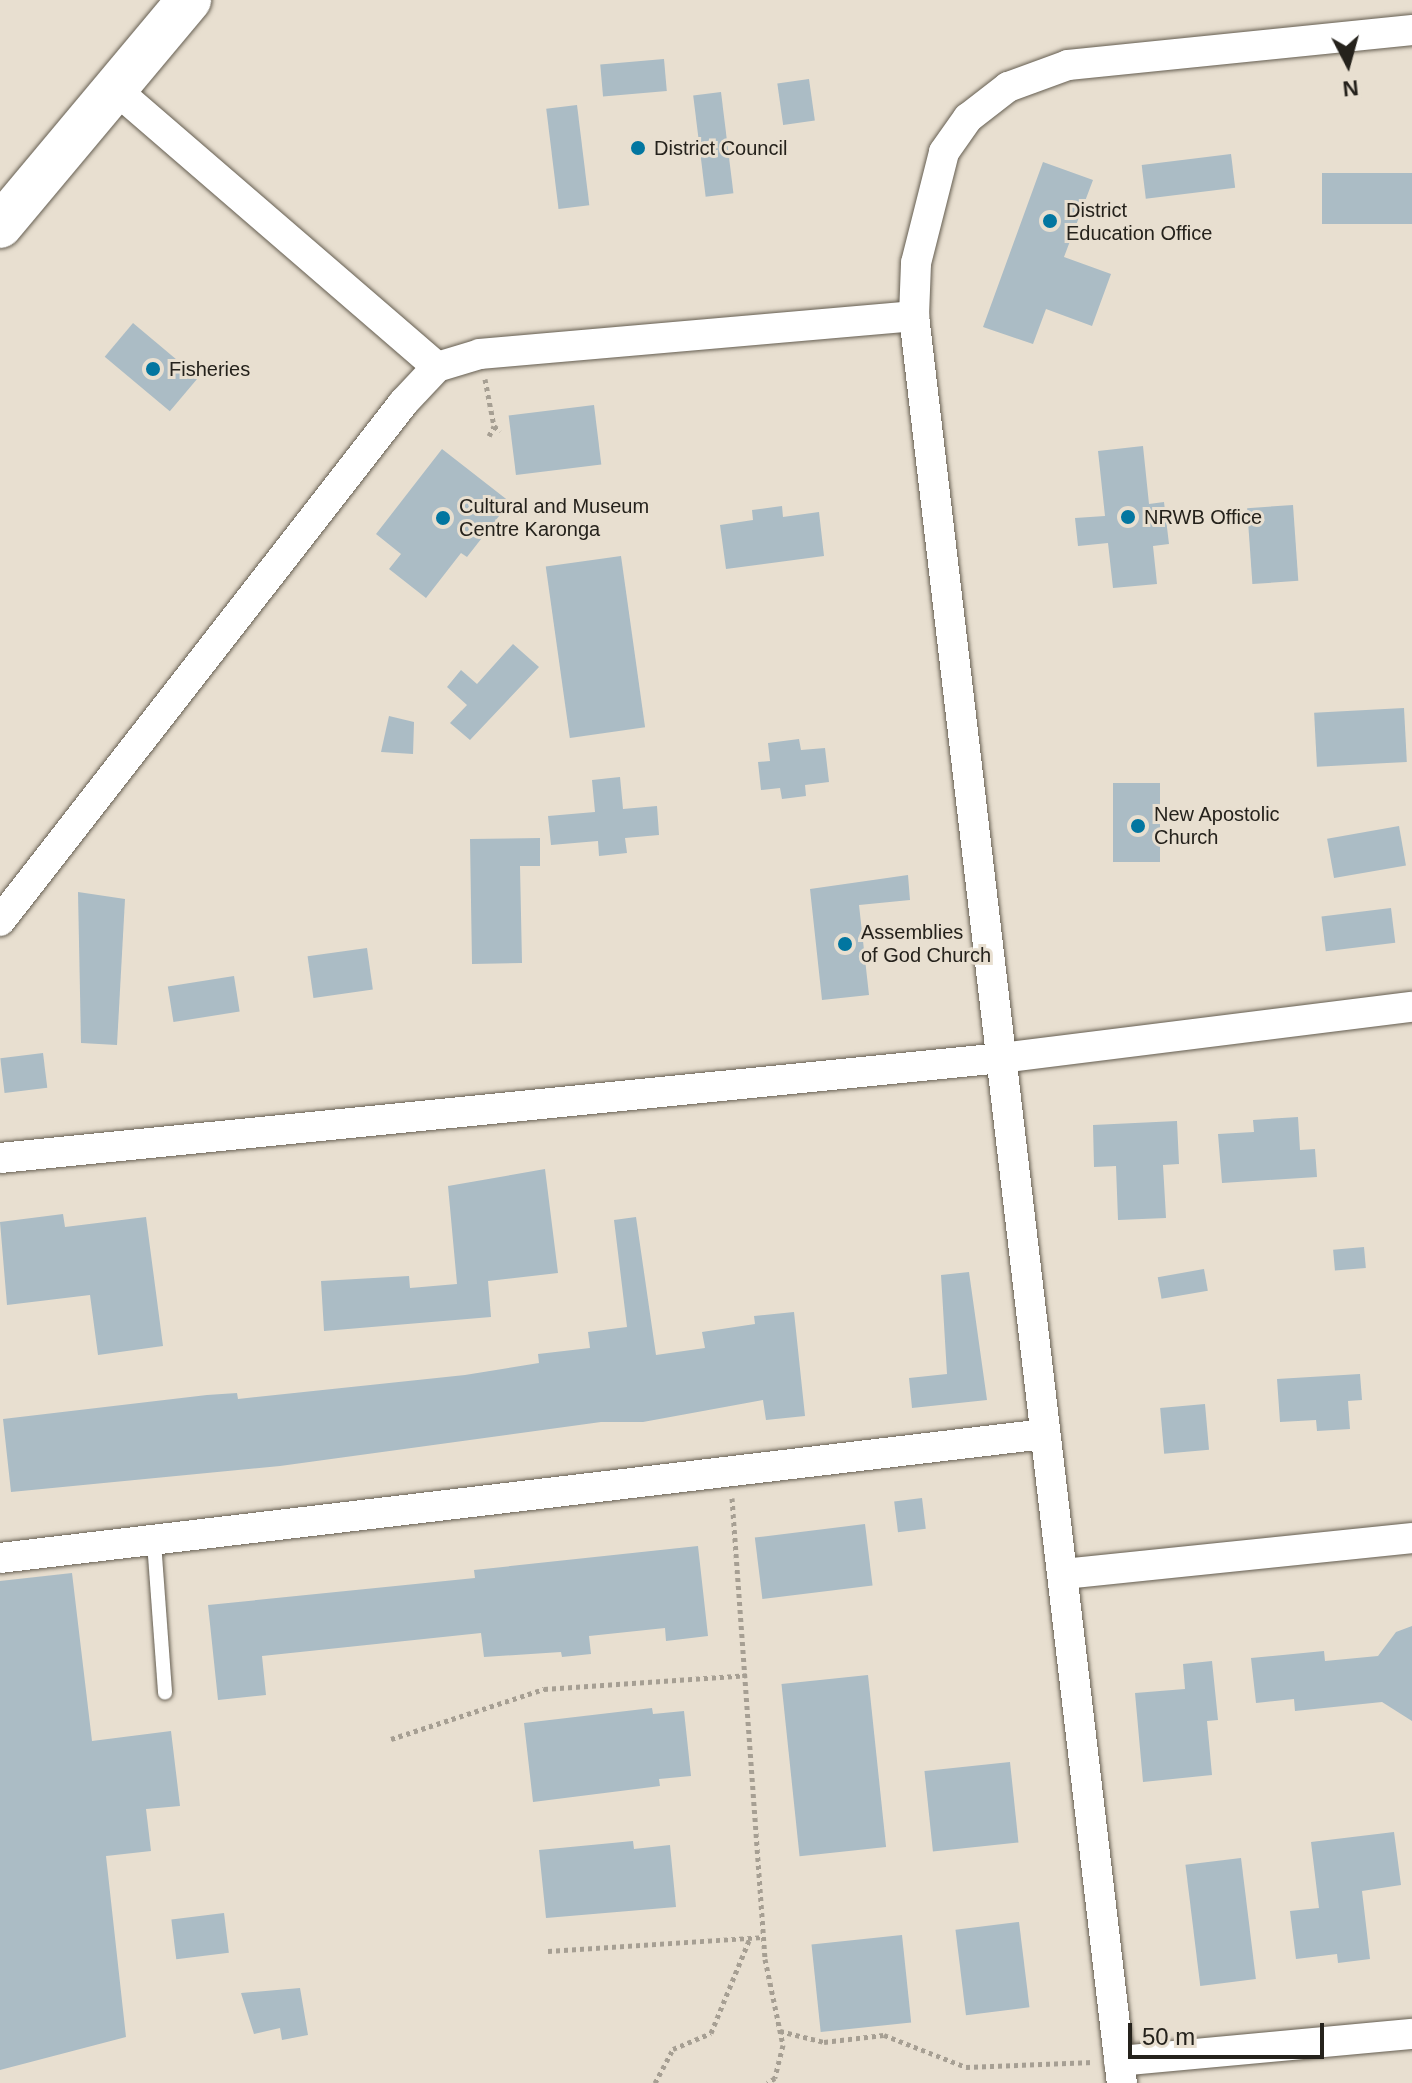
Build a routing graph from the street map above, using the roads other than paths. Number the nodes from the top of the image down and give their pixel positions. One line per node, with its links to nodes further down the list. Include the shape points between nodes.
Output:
1 (189, 0): 3 (highway)
2 (1412, 30): 5 (street, via 1068,65 1008,87 968,118 944,152 916,263)
3 (115, 89): 4 (highway); 6 (street)
4 (0, 226)
5 (914, 316): 6 (street, via 480,354); 9 (street)
6 (437, 367): 7 (street, via 404,402)
7 (0, 921)
8 (1412, 1007): 9 (street)
9 (1001, 1058): 10 (street); 11 (street)
10 (0, 1158)
11 (1044, 1434): 13 (street); 15 (street)
12 (1412, 1538): 15 (street)
13 (154, 1542): 14 (street); 16 (lane)
14 (0, 1558)
15 (1064, 1574): 18 (street)
16 (165, 1693)
17 (1412, 2034): 18 (street)
18 (1121, 2072)

